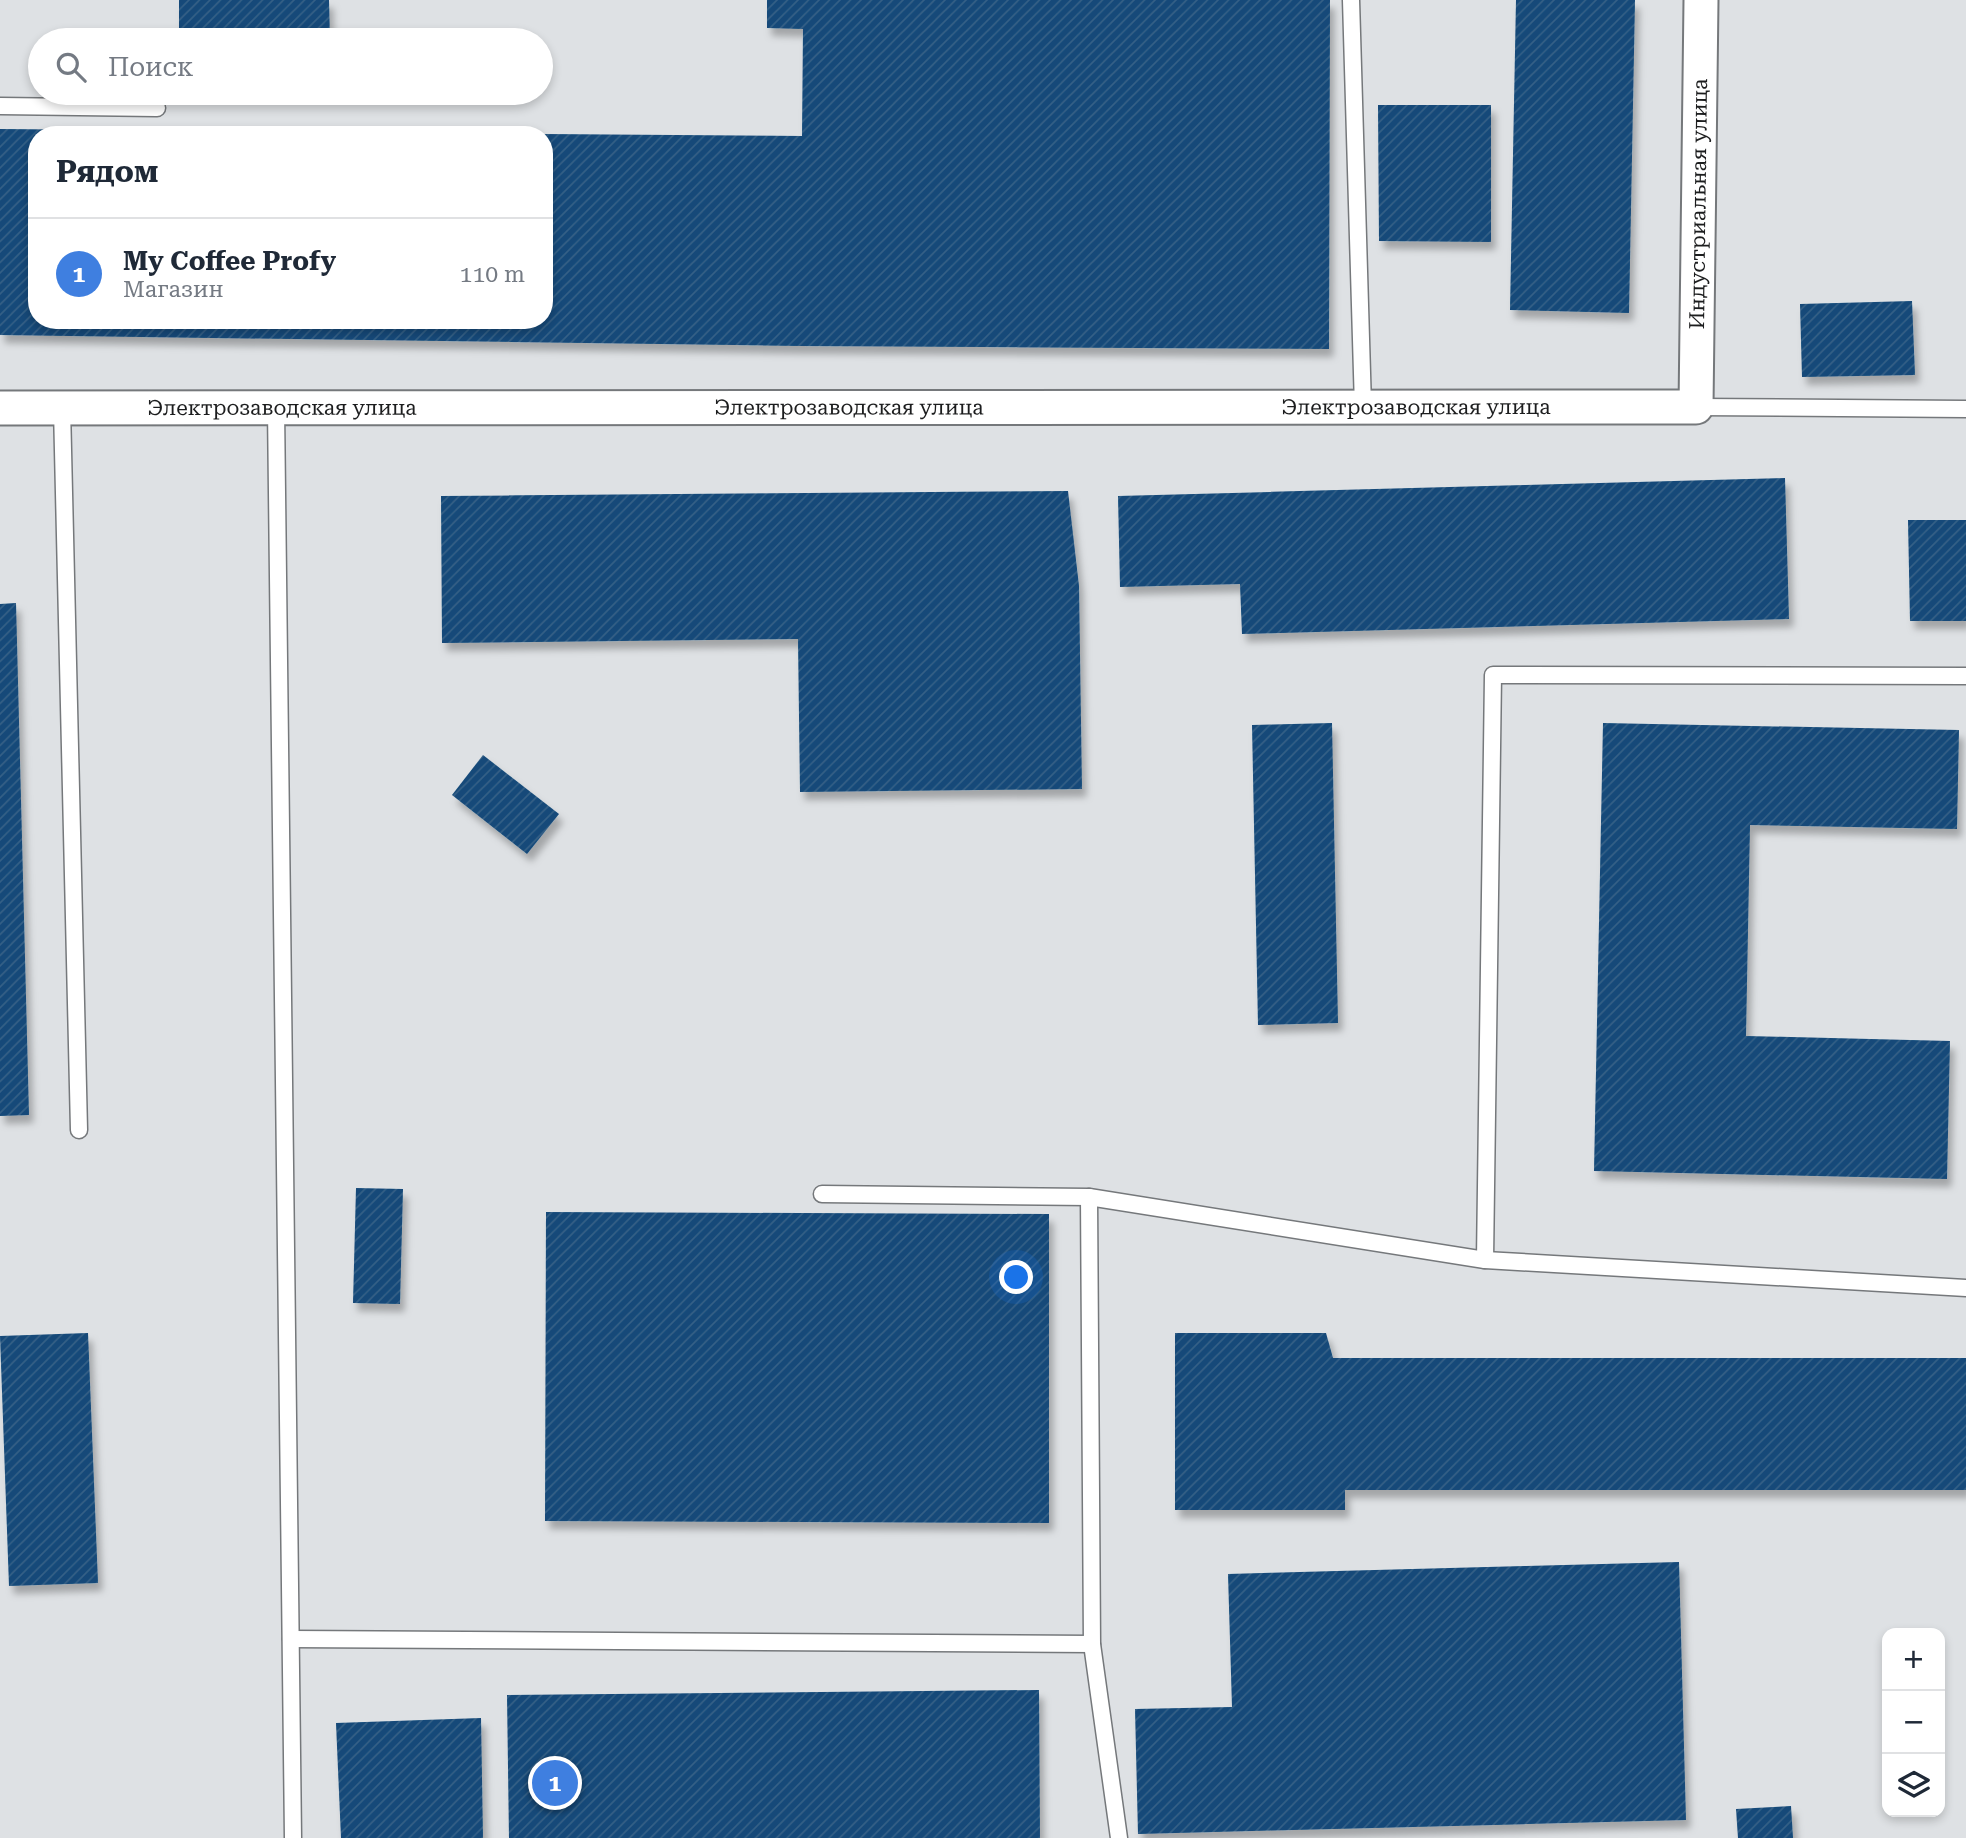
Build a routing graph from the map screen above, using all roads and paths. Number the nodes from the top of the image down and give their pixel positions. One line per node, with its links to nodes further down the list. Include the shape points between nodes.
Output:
1 (1351, 0): 5 (lane)
2 (1701, 0): 6 (street, Индустриальная улица)
3 (0, 106): 4 (lane)
4 (157, 108)
5 (1363, 407): 6 (street, Электрозаводская улица); 9 (street, Электрозаводская улица)
6 (1696, 407): 10 (lane)
7 (0, 408): 8 (street, Электрозаводская улица)
8 (62, 408): 9 (street, Электрозаводская улица); 12 (lane)
9 (276, 408): 17 (lane)
10 (1966, 409)
11 (1966, 676): 15 (lane, via 1493,675)
12 (79, 1130)
13 (822, 1194): 14 (lane)
14 (1089, 1197): 15 (lane); 18 (lane)
15 (1485, 1260): 16 (lane)
16 (1966, 1288)
17 (291, 1639): 18 (lane); 19 (lane)
18 (1092, 1644): 20 (lane)
19 (293, 1838)
20 (1119, 1838)

